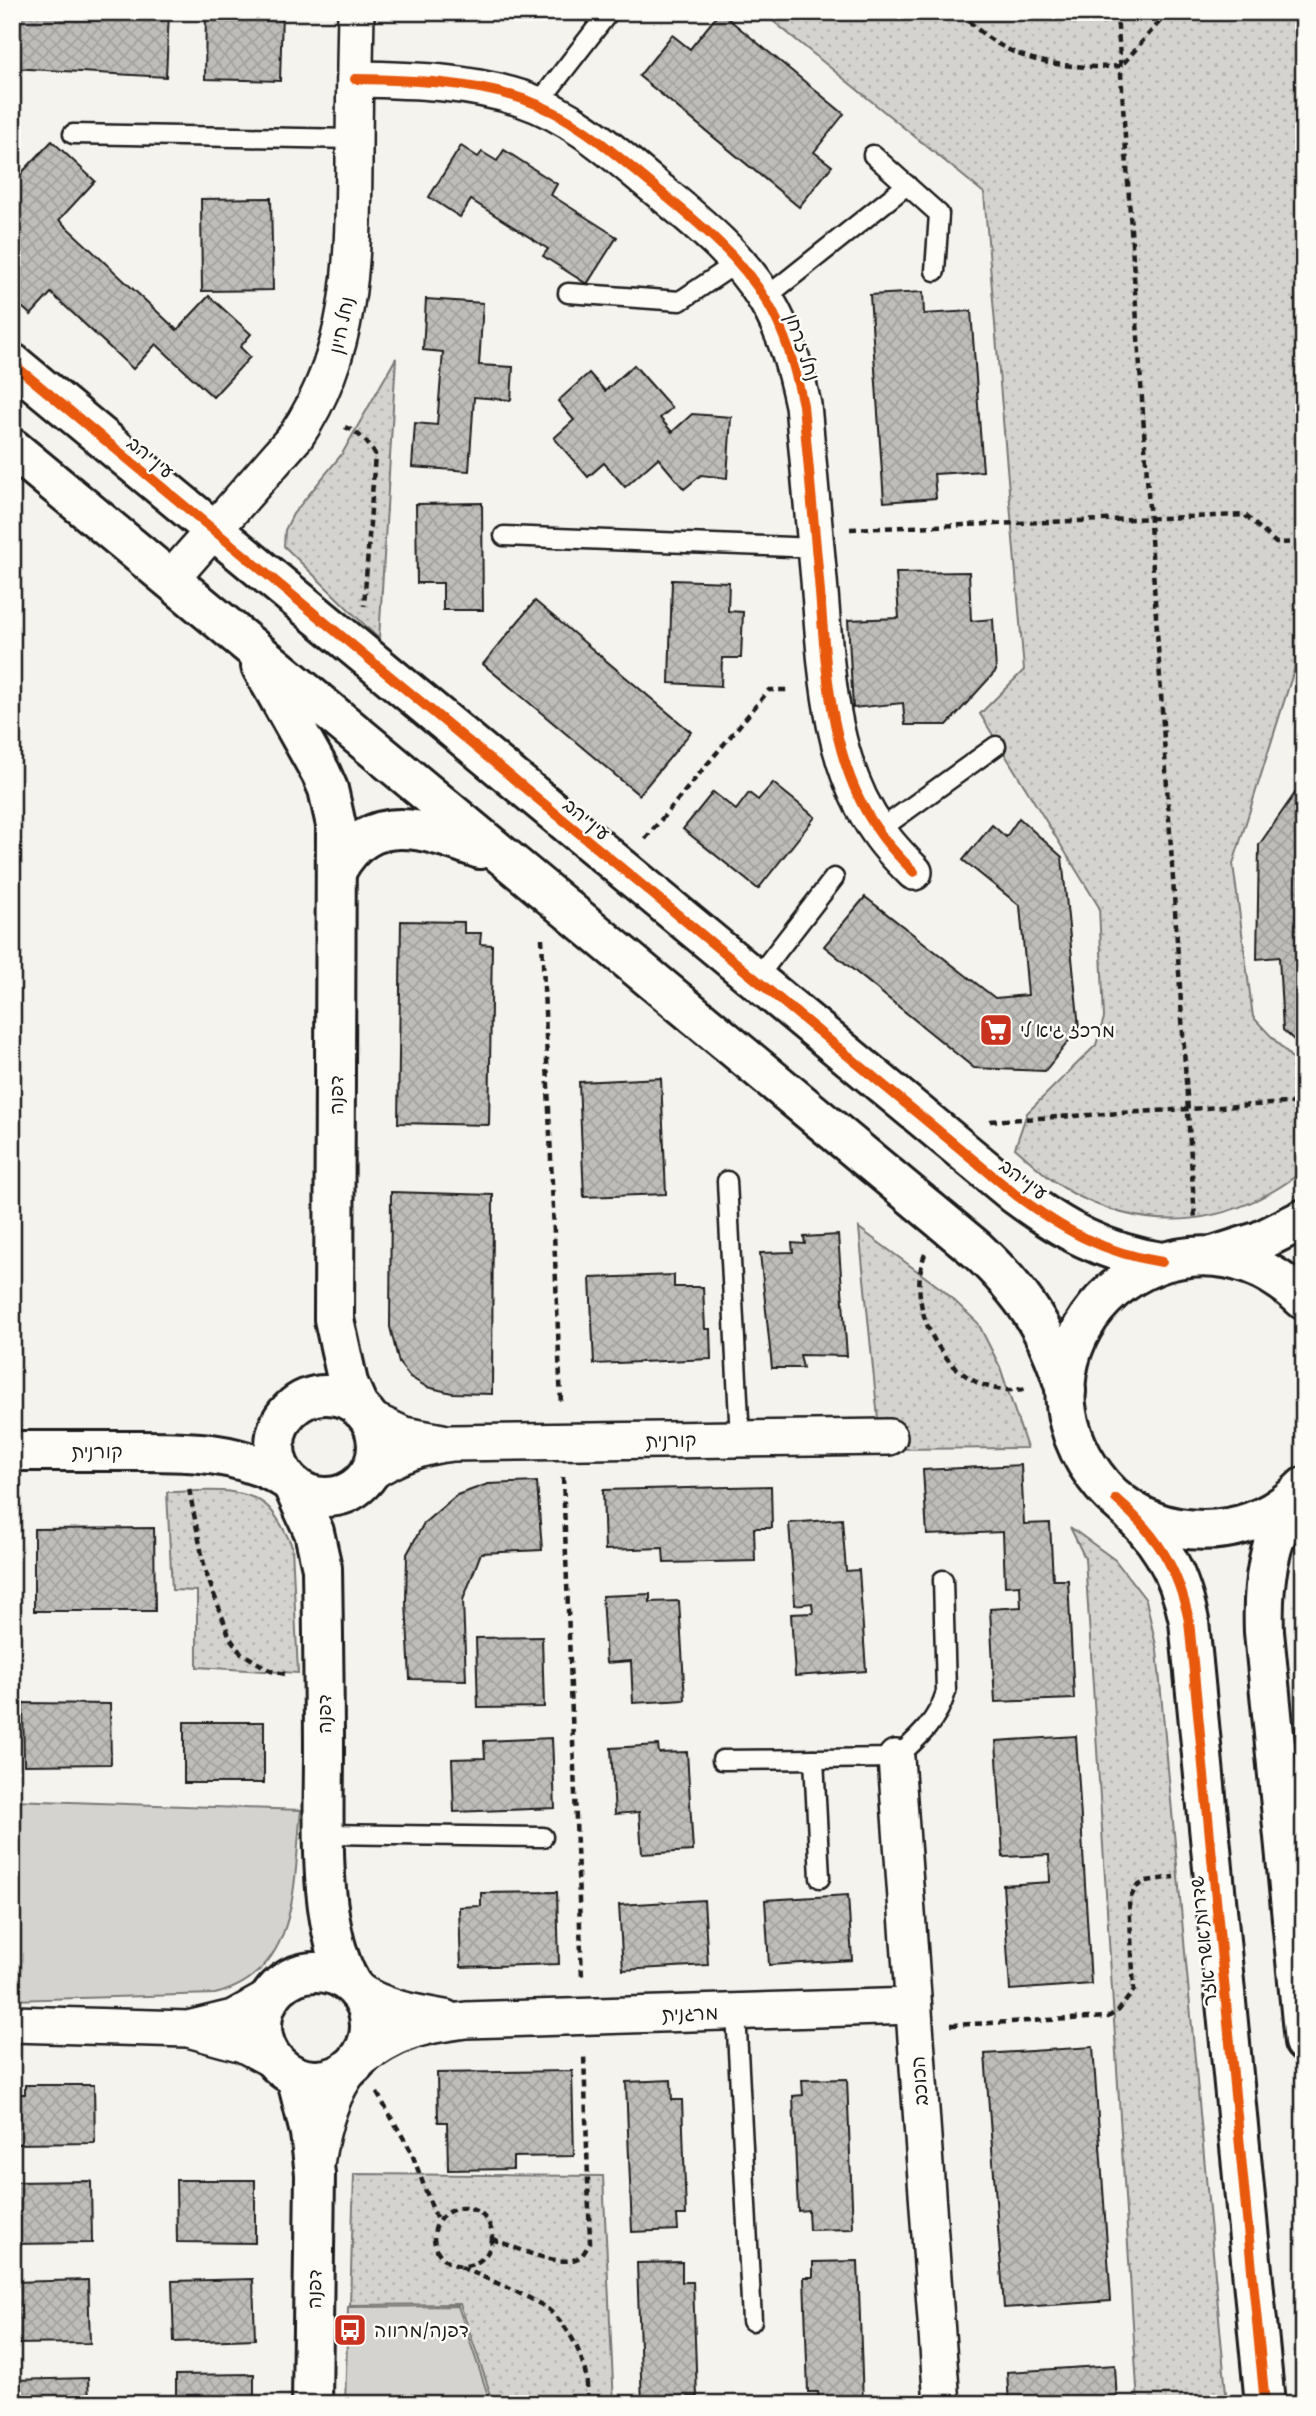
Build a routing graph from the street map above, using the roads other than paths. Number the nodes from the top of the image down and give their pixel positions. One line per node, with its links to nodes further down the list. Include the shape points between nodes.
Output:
1 (356, 12): 3 (street, נחל חיון)
2 (608, 12): 4 (lane)
3 (355, 79): 4 (street, נחל זרחן, via 466,86); 6 (street, נחל חיון)
4 (537, 105): 9 (street, נחל זרחן, via 601,142)
5 (73, 134): 6 (lane)
6 (354, 139): 15 (street, נחל חיון, via 349,292 332,366 311,414 279,458)
7 (873, 155): 8 (lane)
8 (907, 186): 10 (lane, via 939,214); 12 (lane)
9 (738, 261): 11 (lane, via 680,301); 12 (street, נחל זרחן)
10 (935, 271)
11 (568, 293)
12 (765, 298): 17 (street, נחל זרחן, via 790,351 803,405)
13 (12, 363): 15 (street, עין יהב)
14 (12, 448): 18 (street)
15 (213, 531): 18 (street, נחל חיון); 26 (street, עין יהב)
16 (504, 536): 17 (lane)
17 (815, 539): 21 (street, נחל זרחן, via 830,690 846,763)
18 (170, 580): 19 (street)
19 (250, 645): 22 (street); 23 (street, דפנה, via 328,789 336,825)
20 (996, 746): 21 (lane)
21 (878, 831): 24 (street, נחל זרחן)
22 (505, 858): 23 (street, via 433,832 407,828 381,832 359,843); 32 (street, via 994,1266 1025,1301 1050,1342)
23 (337, 870): 31 (street, דפנה)
24 (914, 872)
25 (834, 878): 26 (lane)
26 (755, 980): 29 (street, עין יהב, via 1052,1222 1132,1257)
27 (727, 1181): 36 (lane)
28 (1304, 1219): 29 (street, via 1260,1241)
29 (1191, 1258): 30 (street, עין יהב, via 1233,1259 1264,1270); 32 (street, via 1131,1276 1097,1305 1075,1342)
30 (1304, 1300)
31 (334, 1319): 33 (street, דפנה, via 313,1383); 34 (street, דפנה, via 348,1383)
32 (1064, 1383): 43 (street, via 1076,1446)
33 (295, 1405): 34 (street, via 329,1395 345,1399); 39 (street, קורנית, via 236,1436); 41 (street, via 282,1420 275,1443 279,1466)
34 (363, 1412): 37 (street, קורנית, via 412,1437); 40 (street, via 376,1442 376,1458)
35 (889, 1437): 36 (street, קורנית)
36 (740, 1438): 37 (street, קורנית)
37 (452, 1443): 40 (street, קורנית, via 400,1455)
38 (12, 1451): 39 (street, קורנית)
39 (181, 1451): 41 (street, קורנית, via 246,1460)
40 (365, 1479): 41 (street, via 346,1494 330,1497 307,1494); 44 (street, דפנה, via 331,1533)
41 (290, 1483): 44 (street, דפנה, via 317,1541)
42 (1299, 1492): 43 (street, via 1276,1511 1215,1530 1153,1521); 59 (street, via 1282,1516 1269,1555 1263,1615)
43 (1116, 1499): 66 (street, שדרות אשר אזר, via 1157,1542 1172,1565 1186,1606)
44 (323, 1577): 50 (street, דפנה)
45 (943, 1580): 46 (lane, via 946,1692 928,1729)
46 (895, 1758): 47 (lane); 55 (street, הכוכב)
47 (814, 1759): 48 (lane); 51 (lane)
48 (722, 1760)
49 (543, 1837): 50 (lane)
50 (324, 1843): 52 (street, דפנה, via 332,1931 341,1967); 53 (street, דפנה, via 313,1924 304,1950)
51 (820, 1878)
52 (354, 1987): 53 (street, via 336,1975 320,1972 303,1973); 56 (street, מרגנית, via 370,1999 401,2010); 60 (street, via 366,2005 370,2030 367,2046)
53 (278, 1989): 58 (street, via 233,2018); 61 (street, via 263,2014 261,2031 265,2047)
54 (736, 2012): 55 (street, מרגנית); 56 (street, מרגנית); 63 (lane)
55 (914, 2017): 65 (street, הכוכב)
56 (466, 2020): 60 (street, מרגנית, via 401,2034)
57 (12, 2024): 58 (street)
58 (188, 2029): 61 (street, via 243,2044)
59 (1304, 2042)
60 (355, 2064): 61 (street, via 329,2079 312,2080); 62 (street, דפנה, via 343,2078 326,2121)
61 (285, 2069): 62 (street, דפנה, via 308,2123)
62 (316, 2174): 64 (street, דפנה)
63 (752, 2321)
64 (312, 2404)
65 (942, 2404)
66 (1265, 2404)

